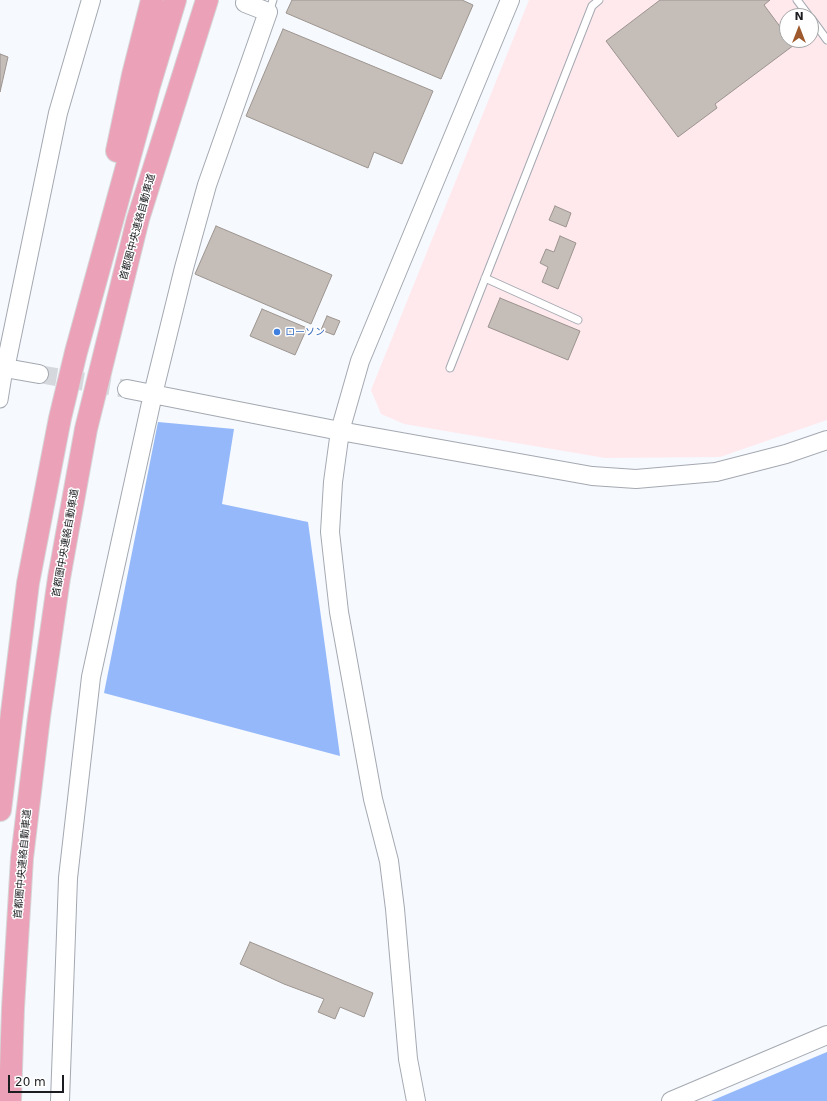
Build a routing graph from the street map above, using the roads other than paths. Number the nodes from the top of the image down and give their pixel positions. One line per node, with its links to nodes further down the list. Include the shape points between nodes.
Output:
1 (91, 0): 16 (street, via 58,113)
2 (152, 0): 15 (highway, via 133,74)
3 (175, 0): 15 (highway)
4 (207, 0): 26 (highway, 首都圏中央連絡自動車道, via 138,219 86,429 62,563 22,858)
5 (510, 0): 22 (street, via 360,361)
6 (599, 0): 13 (lane, via 592,6)
7 (797, 0): 10 (lane)
8 (245, 2): 9 (street)
9 (271, 6): 20 (street, via 207,185)
10 (803, 8)
11 (819, 29): 12 (lane)
12 (827, 40)
13 (485, 278): 14 (lane); 17 (lane)
14 (578, 320)
15 (76, 352): 24 (highway, via 60,418 28,583)
16 (3, 368): 18 (street); 21 (street)
17 (450, 368)
18 (39, 374)
19 (127, 388): 20 (street)
20 (153, 394): 22 (street); 27 (street, via 91,677 68,878)
21 (0, 400)
22 (340, 431): 23 (street, via 592,476 636,479 716,472 786,454); 28 (street, via 330,532 339,612 373,799 390,867 408,1059)
23 (827, 440)
24 (0, 810)
25 (827, 1035): 29 (street)
26 (10, 1101)
27 (60, 1101)
28 (416, 1101)
29 (671, 1101)

